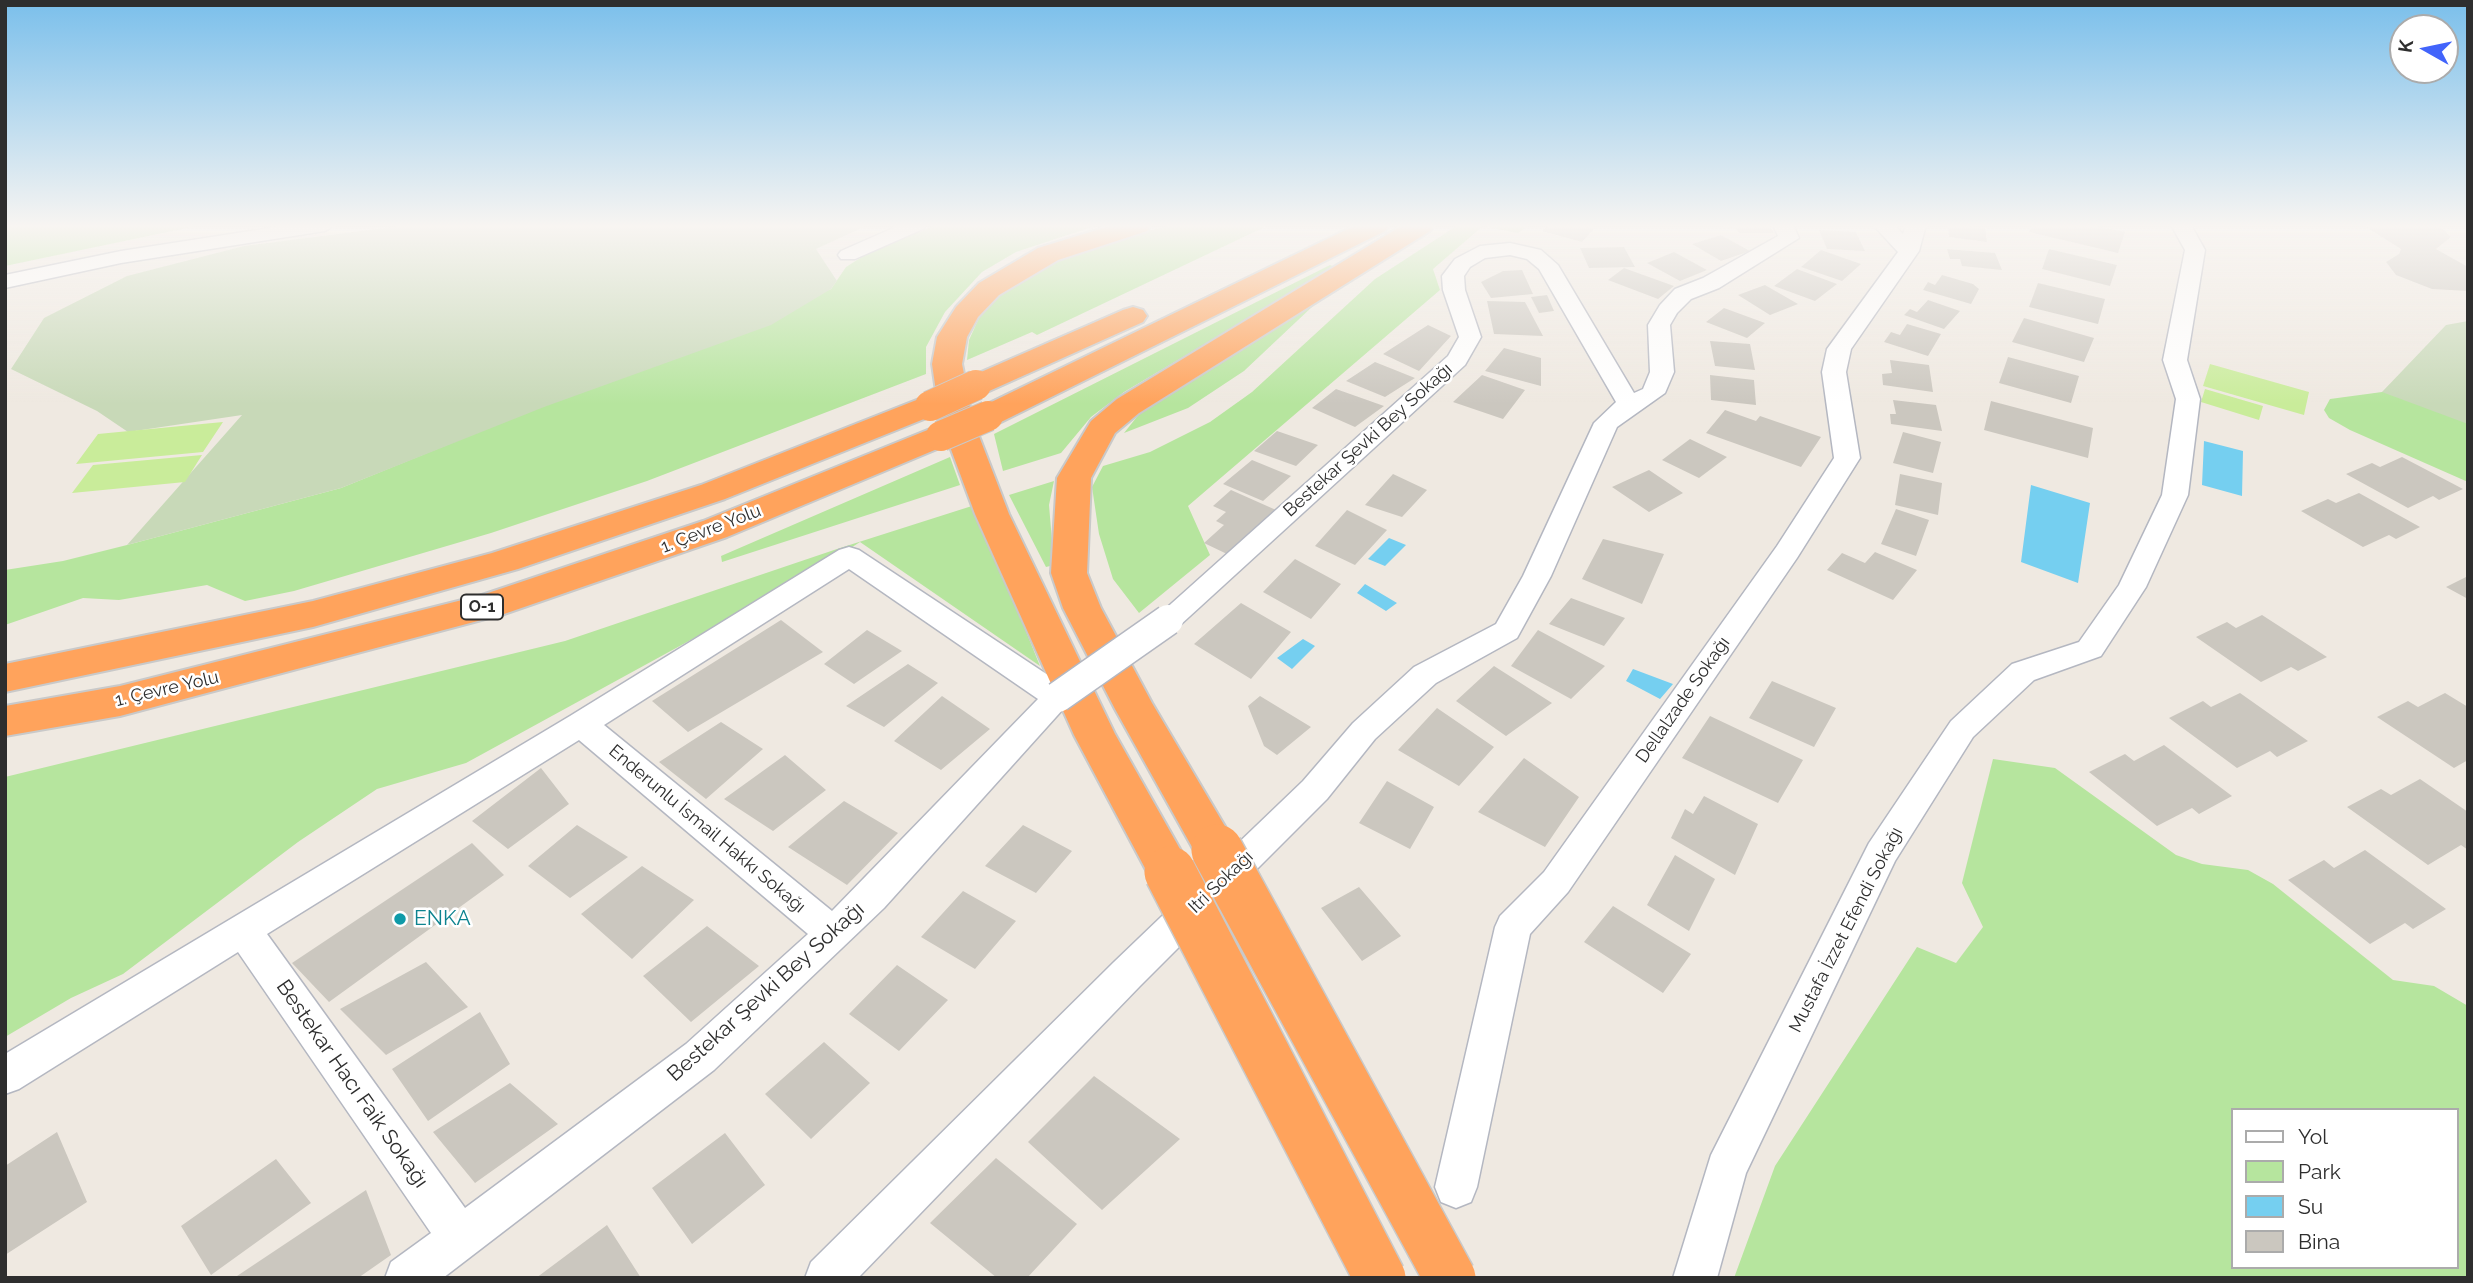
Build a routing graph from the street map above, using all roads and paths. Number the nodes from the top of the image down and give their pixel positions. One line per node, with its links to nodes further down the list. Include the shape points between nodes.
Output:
1 (48, 285): 11 (street)
2 (996, 285): 25 (highway, bridge, via 966,313 952,337 947,364 956,418 992,514 1095,734)
3 (1197, 285): 13 (highway, 1. Çevre Yolu / O-1, bridge, via 976,385)
4 (1254, 285): 13 (highway, 1. Çevre Yolu / O-1, bridge, via 988,416)
5 (1324, 285): 26 (highway, bridge, via 1128,406 1102,428 1074,478 1069,573 1082,608 1135,709)
6 (1454, 285): 15 (street, Bestekar Şevki Bey Sokağı, bridge, via 1470,337 1457,360 1168,620)
7 (1559, 285): 12 (street, Bestekar Şevki Bey Sokağı, bridge)
8 (1707, 285): 12 (street, Itri Sokağı, via 1683,295 1668,310 1659,325 1662,372 1653,393)
9 (1881, 285): 21 (street, Dellalzade Sokağı, via 1839,349 1834,372 1847,458 1787,552 1556,882 1513,927)
10 (2189, 285): 27 (street, Mustafa İzzet Efendi Sokağı, via 2175,360 2188,400 2175,495 2133,587 2090,649 2022,672 1962,729 1881,853 1726,1169)
11 (5, 297)
12 (1629, 404): 24 (street, Itri Sokağı, via 1606,423 1507,631 1425,675 1364,731 1315,790)
13 (935, 421): 14 (highway, 1. Çevre Yolu / O-1, via 505,561 313,614); 16 (highway, 1. Çevre Yolu / O-1, via 715,529 491,605 203,681)
14 (5, 678)
15 (1058, 697): 17 (street, via 849,556); 19 (street, Bestekar Şevki Bey Sokağı)
16 (5, 721)
17 (581, 724): 18 (street); 19 (street, Enderunlu İsmail Hakkı Sokağı)
18 (244, 931): 20 (street); 22 (street, Bestekar Hacı Faik Sokağı)
19 (833, 933): 22 (street, Bestekar Şevki Bey Sokağı, via 699,1056)
20 (5, 1076)
21 (1456, 1187)
22 (460, 1237): 23 (street, Bestekar Şevki Bey Sokağı)
23 (407, 1278)
24 (827, 1278)
25 (1380, 1278)
26 (1450, 1278)
27 (1695, 1278)

